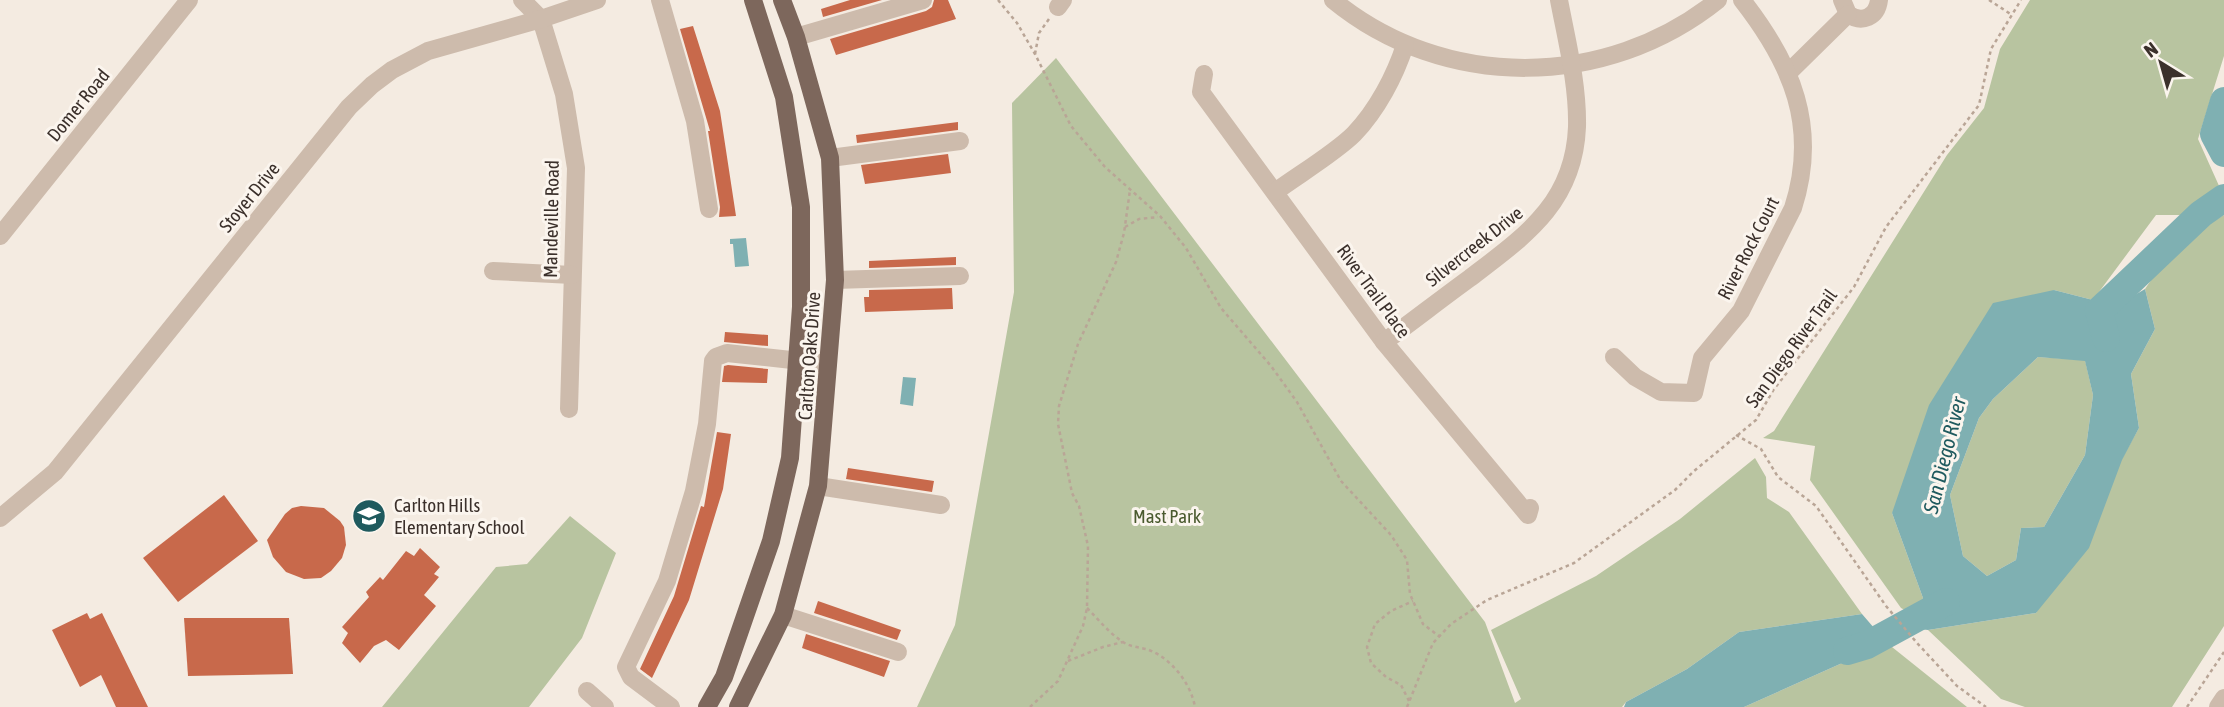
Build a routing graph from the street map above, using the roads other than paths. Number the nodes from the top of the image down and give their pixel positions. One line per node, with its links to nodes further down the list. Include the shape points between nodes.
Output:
1 (189, 0): 24 (street, Domer Road)
2 (522, 0): 14 (street, Mandeville Road)
3 (597, 0): 14 (street, Stoyer Drive)
4 (660, 0): 23 (street, via 695,121)
5 (753, 0): 31 (main road, Carlton Oaks Drive, via 784,97 801,207)
6 (782, 0): 15 (main road, Carlton Oaks Drive)
7 (923, 0): 15 (street)
8 (1333, 0): 16 (street)
9 (1559, 0): 17 (street, Silvercreek Drive)
10 (1718, 0): 17 (street, via 1649,42)
11 (1742, 0): 18 (street, River Rock Court, via 1763,26)
12 (1879, 0): 13 (street, via 1871,16 1859,19)
13 (1845, 7): 18 (street)
14 (541, 19): 26 (street, Mandeville Road, via 564,94 576,168); 37 (street, Stoyer Drive, via 428,51 362,93 55,472)
15 (796, 37): 21 (main road, Carlton Oaks Drive)
16 (1405, 45): 17 (street, via 1475,65 1523,69); 22 (street, via 1391,79 1353,135)
17 (1572, 65): 29 (street, Silvercreek Drive, via 1576,142 1563,185 1547,213 1525,236)
18 (1788, 73): 30 (street, River Rock Court, via 1804,138 1799,191 1741,311 1702,358 1695,393 1661,392)
19 (1203, 74): 22 (street, River Trail Place, via 1201,92)
20 (960, 141): 21 (street)
21 (830, 158): 28 (main road, Carlton Oaks Drive)
22 (1275, 192): 29 (street, River Trail Place)
23 (709, 209)
24 (0, 236)
25 (493, 271): 26 (street)
26 (572, 275): 33 (street, Mandeville Road)
27 (960, 276): 28 (street)
28 (835, 280): 32 (main road, Carlton Oaks Drive)
29 (1384, 342): 36 (street, River Trail Place, via 1528,515)
30 (1614, 357)
31 (797, 360): 32 (street); 43 (street, via 727,353 713,361 694,491 667,580 626,667 631,677); 44 (main road, Carlton Oaks Drive, via 790,458 771,541 724,677)
32 (828, 364): 34 (main road, Carlton Oaks Drive)
33 (569, 409)
34 (818, 486): 35 (street); 38 (main road, Carlton Oaks Drive)
35 (941, 505)
36 (1530, 508)
37 (0, 518)
38 (783, 615): 39 (street); 45 (main road, Carlton Oaks Drive)
39 (898, 652)
40 (587, 691): 42 (street)
41 (2224, 698): 46 (street)
42 (605, 707)
43 (671, 707)
44 (707, 707)
45 (738, 707)
46 (2218, 707)

